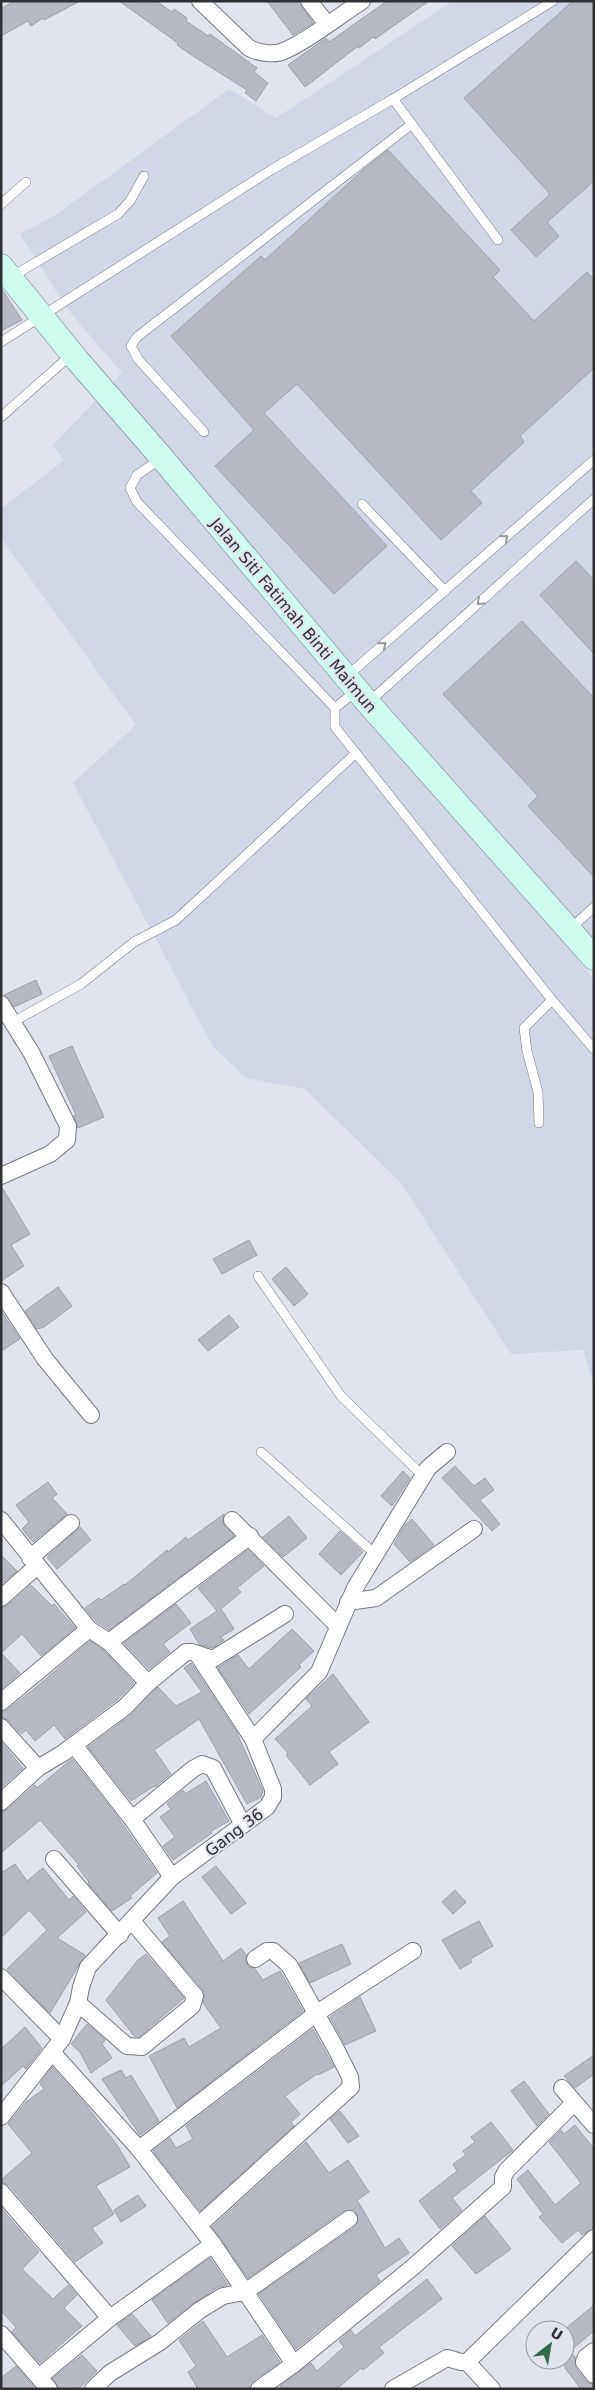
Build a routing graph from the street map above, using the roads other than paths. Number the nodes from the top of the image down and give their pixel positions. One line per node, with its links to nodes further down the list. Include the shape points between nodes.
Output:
1 (309, 1): 5 (street)
2 (362, 1): 5 (street)
3 (553, 1): 6 (lane)
4 (199, 3): 5 (street, via 257,52 285,51)
5 (327, 24)
6 (393, 99): 7 (lane); 13 (lane, via 271,170)
7 (412, 124): 11 (lane); 17 (lane, via 137,337 131,346 138,359)
8 (144, 176): 12 (lane, via 130,201 118,214)
9 (26, 182): 10 (lane)
10 (1, 204)
11 (498, 240)
12 (6, 271): 13 (street, Jalan Siti Fatimah Binti Maimun)
13 (42, 316): 14 (lane); 15 (street, Jalan Siti Fatimah Binti Maimun)
14 (1, 342)
15 (72, 354): 16 (lane); 18 (street, Jalan Siti Fatimah Binti Maimun)
16 (1, 417)
17 (204, 432)
18 (162, 458): 23 (street, Jalan Siti Fatimah Binti Maimun); 24 (lane, via 137,475 130,488 137,502)
19 (594, 460): 22 (lane, one-way to 19)
20 (594, 498): 23 (lane, one-way to 23)
21 (362, 504): 22 (lane)
22 (445, 591): 23 (lane, one-way to 22)
23 (357, 690): 24 (lane); 27 (street, Jalan Siti Fatimah Binti Maimun)
24 (335, 708): 25 (lane, via 335,727)
25 (356, 754): 29 (lane); 31 (lane, via 176,920 134,942 81,984)
26 (594, 907): 27 (lane)
27 (569, 929): 28 (street, Jalan Siti Fatimah Binti Maimun)
28 (594, 958)
29 (552, 1000): 32 (lane); 33 (lane, via 524,1028 538,1092)
30 (1, 1004): 31 (street)
31 (13, 1022): 34 (street, via 68,1126 67,1140 50,1154)
32 (594, 1050)
33 (539, 1122)
34 (1, 1176)
35 (258, 1276): 40 (lane, via 340,1396)
36 (1, 1292): 37 (street, via 46,1359)
37 (92, 1415)
38 (261, 1452): 46 (lane)
39 (447, 1452): 40 (street)
40 (423, 1476): 46 (street)
41 (1, 1520): 47 (street)
42 (232, 1520): 45 (street)
43 (71, 1522): 47 (street)
44 (474, 1529): 49 (street, via 376,1598)
45 (250, 1536): 51 (street); 53 (street)
46 (375, 1554): 49 (street)
47 (33, 1562): 48 (street); 52 (street)
48 (1, 1598)
49 (348, 1602): 51 (street)
50 (285, 1614): 54 (street, via 213,1659)
51 (337, 1625): 58 (street, via 319,1672)
52 (89, 1629): 53 (street); 56 (street)
53 (109, 1642): 55 (street)
54 (198, 1655): 55 (street, via 186,1652); 58 (street)
55 (148, 1683): 59 (street, via 125,1707)
56 (1, 1702)
57 (1, 1727): 60 (street)
58 (253, 1739): 63 (street, Gang 36, via 273,1789 273,1797 267,1807)
59 (74, 1745): 60 (street); 62 (street)
60 (38, 1768): 61 (street)
61 (1, 1802)
62 (132, 1819): 63 (street, via 202,1764 213,1768); 65 (street)
63 (243, 1825): 65 (street, Gang 36)
64 (54, 1859): 67 (street)
65 (172, 1877): 66 (street, Gang 36)
66 (132, 1921): 67 (street, Gang 36); 71 (street, via 194,1996 192,2006 137,2048 127,2046)
67 (120, 1935): 71 (street, Gang 36, via 88,1967)
68 (413, 1951): 72 (street)
69 (255, 1959): 72 (street, via 267,1951 280,1954)
70 (1, 1978): 73 (street)
71 (78, 2003): 73 (street, Gang 36)
72 (317, 2013): 79 (street); 82 (street, via 347,2072 351,2087)
73 (62, 2039): 74 (street, Gang 36)
74 (52, 2052): 77 (street, Gang 36); 79 (street)
75 (562, 2088): 76 (street)
76 (574, 2104): 78 (street); 90 (street, via 507,2170 503,2187 413,2267)
77 (1, 2117)
78 (594, 2125)
79 (139, 2149): 82 (street)
80 (1, 2192): 86 (street)
81 (349, 2219): 85 (street)
82 (199, 2225): 84 (street)
83 (594, 2238): 89 (street)
84 (214, 2244): 85 (street); 86 (street)
85 (246, 2292): 90 (street); 93 (street, via 224,2296 200,2310 160,2342 110,2373)
86 (110, 2318): 92 (street)
87 (1, 2334): 92 (street)
88 (594, 2351): 91 (street, via 584,2362)
89 (467, 2362): 95 (street, via 447,2358); 96 (street)
90 (294, 2364): 94 (street)
91 (594, 2376)
92 (44, 2383)
93 (93, 2389)
94 (259, 2389)
95 (393, 2389)
96 (492, 2389)

